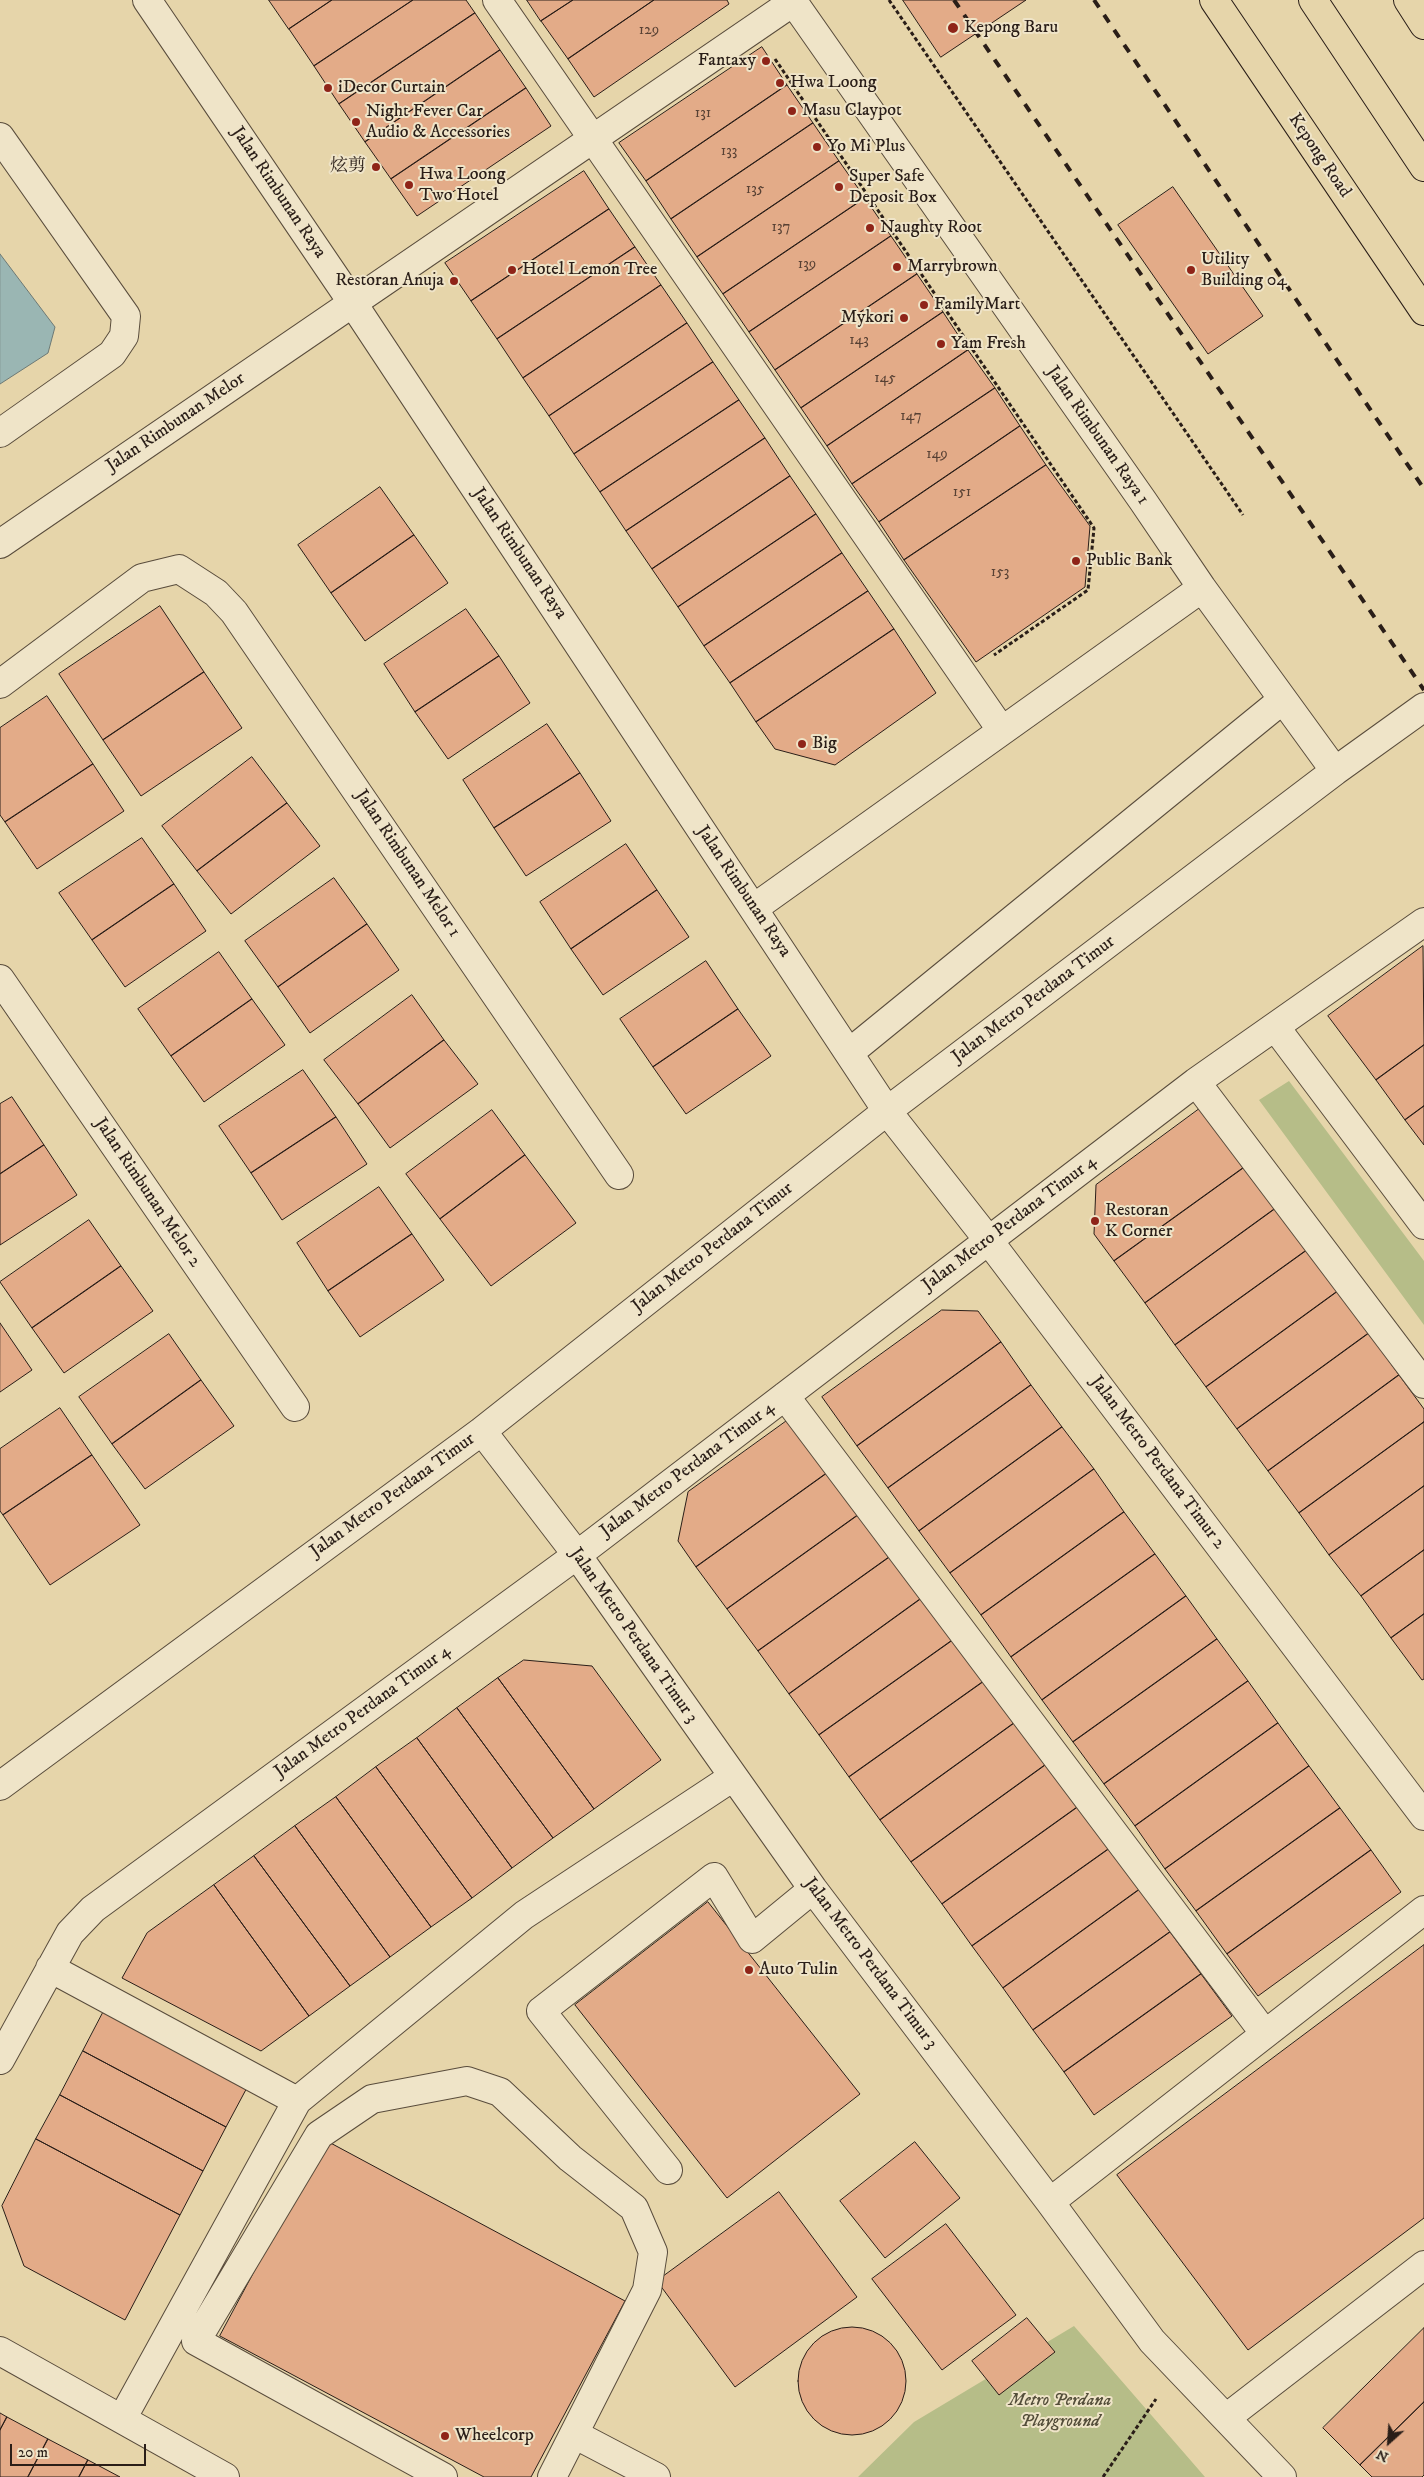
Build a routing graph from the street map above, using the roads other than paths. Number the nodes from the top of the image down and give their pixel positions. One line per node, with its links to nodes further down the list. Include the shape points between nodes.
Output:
1 (148, 0): 11 (street, Jalan Rimbunan Raya)
2 (497, 0): 9 (street)
3 (1214, 0): 12 (main road, Kepong Road)
4 (1313, 0): 10 (main road)
5 (1408, 0): 7 (main road)
6 (792, 1): 9 (street, Jalan Rimbunan Melor); 15 (street, Jalan Rimbunan Raya 1)
7 (1424, 26)
8 (0, 137): 13 (street, via 126,316 124,336 112,354)
9 (592, 138): 11 (street, Jalan Rimbunan Melor); 19 (street)
10 (1424, 167)
11 (352, 302): 14 (street, Jalan Rimbunan Melor); 21 (street, Jalan Rimbunan Raya)
12 (1424, 311)
13 (0, 433)
14 (0, 544)
15 (1202, 588): 17 (street, Jalan Rimbunan Raya 1); 19 (street)
16 (0, 684): 28 (street, Jalan Rimbunan Melor 1, via 142,578 178,569 216,593 234,612)
17 (1282, 701): 20 (street, Jalan Rimbunan Raya 1); 25 (street)
18 (1424, 707): 20 (street, Jalan Metro Perdana Timur)
19 (1002, 731): 21 (street)
20 (1335, 771): 27 (street, Jalan Metro Perdana Timur)
21 (754, 908): 25 (street, Jalan Rimbunan Raya)
22 (1424, 922): 24 (street, Jalan Metro Perdana Timur 4)
23 (0, 979): 33 (street, Jalan Rimbunan Melor 2)
24 (1276, 1028): 26 (street, Jalan Metro Perdana Timur 4); 29 (street)
25 (849, 1053): 27 (street, Jalan Rimbunan Raya)
26 (1196, 1082): 30 (street, Jalan Metro Perdana Timur 4); 31 (street)
27 (887, 1111): 30 (street, Jalan Metro Perdana Timur 2); 34 (street, Jalan Metro Perdana Timur)
28 (619, 1175)
29 (1424, 1225)
30 (988, 1240): 32 (street, Jalan Metro Perdana Timur 4); 38 (street, Jalan Metro Perdana Timur 2)
31 (1424, 1384)
32 (785, 1396): 35 (street, Jalan Metro Perdana Timur 4); 42 (street)
33 (294, 1407)
34 (482, 1431): 35 (street, Jalan Metro Perdana Timur 3); 37 (street, Jalan Metro Perdana Timur)
35 (577, 1555): 36 (street, Jalan Metro Perdana Timur 3); 41 (street, Jalan Metro Perdana Timur 4, via 93,1909 70,1933)
36 (732, 1778): 39 (street, Jalan Metro Perdana Timur 3); 44 (street, via 524,1915)
37 (0, 1786)
38 (1424, 1816)
39 (813, 1889): 45 (street, via 752,1939 714,1877 541,2011); 46 (street, Jalan Metro Perdana Timur 3)
40 (1424, 1910): 42 (street)
41 (50, 1968): 43 (street, Jalan Metro Perdana Timur 4); 44 (street)
42 (1265, 2034): 46 (street)
43 (0, 2060)
44 (297, 2101): 50 (street)
45 (668, 2170)
46 (1050, 2202): 49 (street, Jalan Metro Perdana Timur 3, via 1152,2341)
47 (1424, 2265): 49 (street)
48 (0, 2351): 50 (street)
49 (1226, 2418): 57 (street, Jalan Metro Perdana Timur 3)
50 (122, 2419): 53 (street)
51 (574, 2434): 52 (street, via 647,2290 653,2252 634,2208 570,2158 500,2092 467,2081 372,2099 319,2135 196,2341); 55 (street); 56 (street)
52 (413, 2470): 54 (street)
53 (225, 2477)
54 (443, 2477)
55 (552, 2477)
56 (656, 2477)
57 (1282, 2477)

